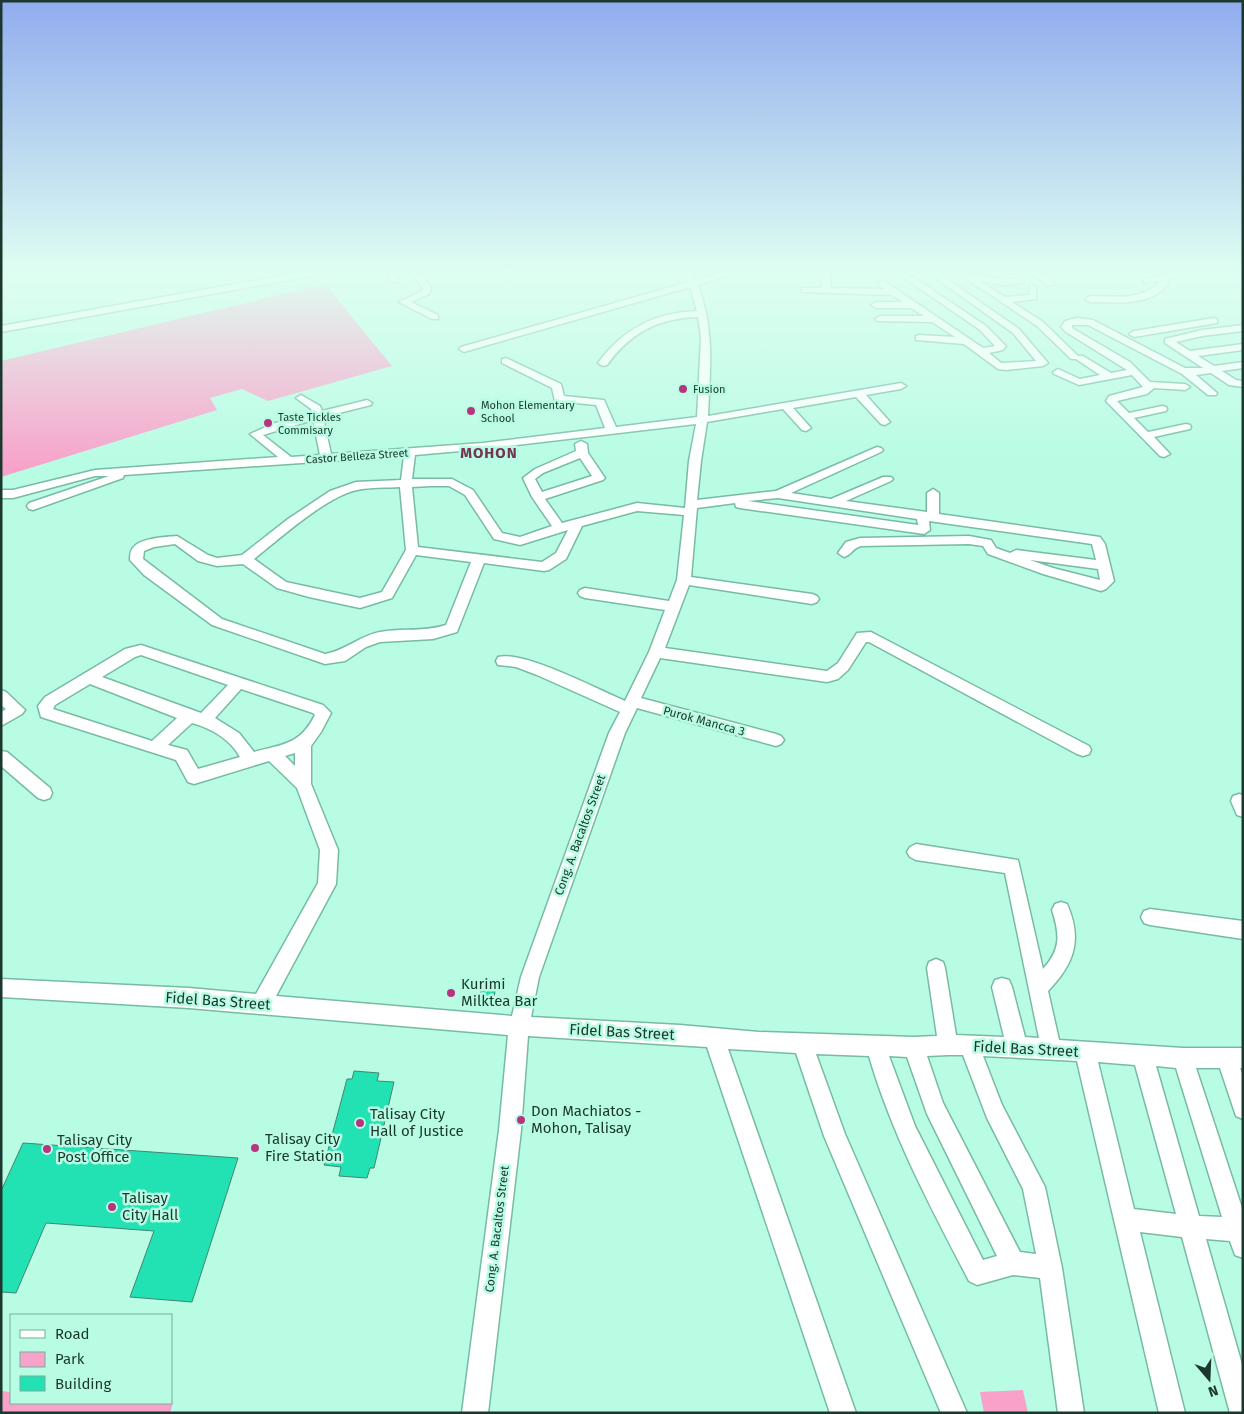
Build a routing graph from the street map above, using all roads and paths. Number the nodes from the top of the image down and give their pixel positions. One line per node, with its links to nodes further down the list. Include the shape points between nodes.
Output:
1 (510, 336): 14 (street)
2 (629, 336): 18 (street, via 610,352)
3 (706, 336): 37 (street, Cong. A. Bacaltos Street)
4 (958, 336): 12 (street)
5 (991, 336): 15 (street, via 1000,348)
6 (1020, 336): 15 (street, via 1043,363 1002,370)
7 (1053, 336): 24 (street, via 1077,357)
8 (1079, 336): 21 (street)
9 (1117, 336): 23 (street)
10 (1189, 336): 16 (street, via 1168,341)
11 (919, 338): 12 (street)
12 (965, 341): 15 (street)
13 (1243, 347): 16 (street)
14 (464, 349)
15 (981, 351)
16 (1190, 354): 20 (street)
17 (506, 361): 41 (street, via 557,386 560,399 600,402)
18 (603, 363)
19 (1243, 365): 20 (street)
20 (1212, 369): 23 (street); 25 (street, via 1233,383)
21 (1135, 371): 24 (street); 26 (street)
22 (1058, 372): 24 (street, via 1079,382)
23 (1186, 372): 29 (street)
24 (1109, 376)
25 (1243, 384)
26 (1147, 385): 28 (street); 36 (street, via 1149,388 1143,392 1111,400)
27 (901, 386): 30 (street, Castor Belleza Street)
28 (1185, 388)
29 (1212, 393)
30 (859, 394): 33 (street, Castor Belleza Street); 38 (street)
31 (301, 398): 35 (street, via 316,408)
32 (367, 403): 35 (street)
33 (786, 406): 37 (street, Castor Belleza Street); 40 (street)
34 (1162, 409): 36 (street)
35 (317, 416): 48 (street); 49 (street, via 255,434)
36 (1126, 417): 42 (street)
37 (702, 420): 41 (street, Castor Belleza Street); 60 (street, Cong. A. Bacaltos Street)
38 (885, 422)
39 (1186, 426): 42 (street)
40 (806, 428)
41 (612, 431): 45 (street, Castor Belleza Street)
42 (1145, 436): 47 (street)
43 (581, 437): 46 (street)
44 (877, 450): 55 (street)
45 (410, 452): 48 (street, Castor Belleza Street); 52 (street)
46 (582, 453): 56 (street, via 532,475 529,481); 56 (street, via 599,478)
47 (1164, 454)
48 (326, 458): 49 (street, Castor Belleza Street)
49 (288, 460): 50 (street, Castor Belleza Street)
50 (144, 468): 54 (street, Castor Belleza Street, via 95,473); 59 (street)
51 (887, 479): 58 (street)
52 (406, 484): 64 (street, via 452,483 469,493 498,536 520,541); 67 (street); 69 (street, via 356,486 334,494)
53 (934, 493): 61 (street)
54 (7, 494)
55 (778, 494): 57 (street); 58 (street)
56 (538, 497): 64 (street)
57 (723, 502): 60 (street); 65 (street)
58 (832, 503): 61 (street)
59 (33, 506)
60 (691, 509): 62 (street, via 636,507); 72 (street, Cong. A. Bacaltos Street)
61 (928, 516): 63 (street); 65 (street)
62 (578, 523): 64 (street); 70 (street, via 562,556 544,567)
63 (986, 525): 66 (street); 71 (street, via 1096,540)
64 (559, 528)
65 (925, 535): 66 (street, via 969,540); 68 (street, via 860,542 850,545)
66 (989, 547): 71 (street); 71 (street, via 1048,571 1101,586 1107,582)
67 (412, 550): 69 (street, via 387,595 360,603 282,585); 70 (street)
68 (844, 553)
69 (245, 559): 70 (street, via 217,562 203,558 177,540 152,543 138,549 136,560 217,622 325,659 340,657 361,643 380,637 433,634 452,628)
70 (479, 559)
71 (1104, 565)
72 (684, 580): 74 (street); 75 (street, Cong. A. Bacaltos Street)
73 (585, 593): 75 (street)
74 (812, 599)
75 (675, 606): 76 (street, Cong. A. Bacaltos Street)
76 (656, 652): 81 (street, Cong. A. Bacaltos Street); 88 (street, via 827,677 840,670 862,637 870,636)
77 (503, 661): 81 (street, Purok Mancca 3, via 517,662)
78 (89, 678): 79 (street, via 130,653 141,650); 82 (street); 87 (street, via 48,702 46,713)
79 (239, 682): 83 (street); 86 (street, via 322,711 316,728)
80 (1, 696): 84 (street, via 17,710)
81 (630, 705): 85 (street, Purok Mancca 3); 103 (street, Cong. A. Bacaltos Street, via 594,792 550,916 530,977)
82 (189, 716): 83 (street); 87 (street)
83 (205, 719): 91 (street, via 238,740)
84 (1, 720)
85 (776, 740)
86 (304, 744): 89 (street); 92 (street)
87 (155, 748): 91 (street, via 181,755 194,777)
88 (1083, 750)
89 (273, 754): 91 (street); 92 (street)
90 (1, 758): 93 (street)
91 (250, 761)
92 (303, 784): 102 (street, via 330,850 327,884)
93 (44, 793)
94 (916, 852): 100 (street, via 1012,866)
95 (1061, 910): 100 (street, via 1068,946 1052,974)
96 (1150, 918): 97 (street)
97 (1243, 930)
98 (936, 968): 106 (street)
99 (1002, 987): 109 (street)
100 (1039, 987): 110 (street)
101 (1, 988): 102 (street, Fidel Bas Street)
102 (261, 1004): 103 (street, Fidel Bas Street)
103 (520, 1026): 104 (street, Fidel Bas Street); 121 (street, Cong. A. Bacaltos Street)
104 (714, 1038): 105 (street, Fidel Bas Street); 122 (street)
105 (802, 1043): 107 (street, Fidel Bas Street); 123 (street, via 835,1136)
106 (959, 1045): 108 (street, Fidel Bas Street); 109 (street, Fidel Bas Street); 120 (street, via 1034,1187)
107 (876, 1046): 108 (street, Fidel Bas Street); 119 (street, via 907,1138 977,1273)
108 (914, 1047): 119 (street, via 934,1107)
109 (1018, 1047): 110 (street, Fidel Bas Street)
110 (1051, 1050): 111 (street, Fidel Bas Street)
111 (1085, 1052): 112 (street, Fidel Bas Street); 116 (street)
112 (1143, 1056): 113 (street, Fidel Bas Street); 117 (street)
113 (1183, 1058): 114 (street, Fidel Bas Street); 118 (street)
114 (1235, 1058): 115 (street)
115 (1243, 1109)
116 (1125, 1219): 117 (street); 125 (street)
117 (1191, 1227): 118 (street); 126 (street)
118 (1241, 1235)
119 (1013, 1263): 120 (street)
120 (1050, 1268): 124 (street)
121 (475, 1413)
122 (843, 1413)
123 (954, 1413)
124 (1071, 1413)
125 (1172, 1413)
126 (1243, 1413)

